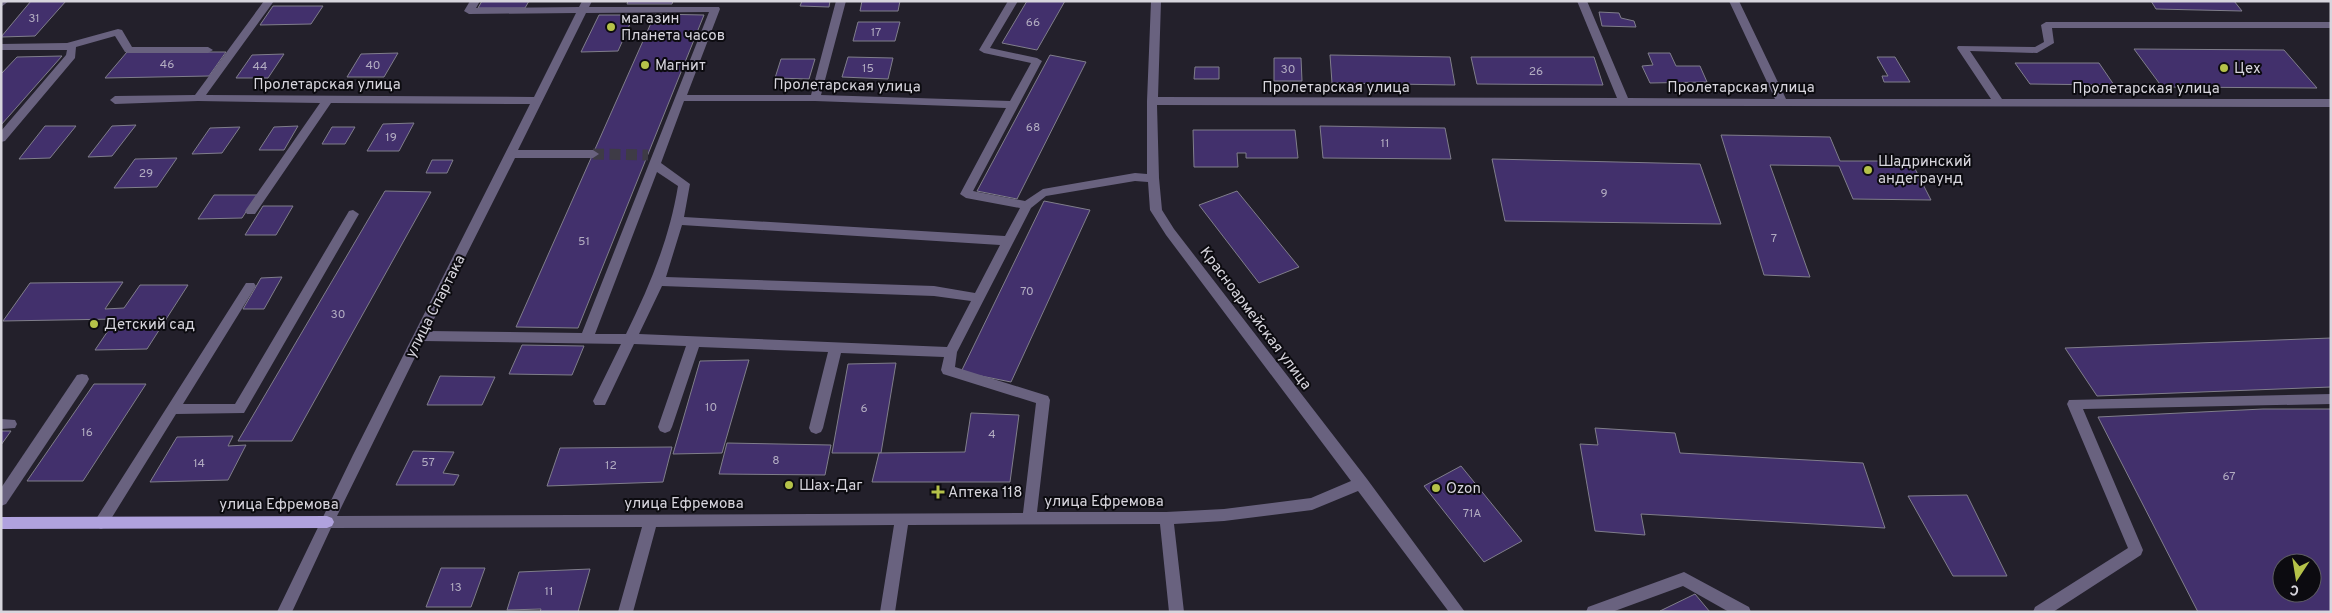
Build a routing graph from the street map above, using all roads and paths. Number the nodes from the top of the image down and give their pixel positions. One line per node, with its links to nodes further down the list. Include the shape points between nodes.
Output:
1 (4, 1): 9 (street)
2 (269, 1): 16 (street)
3 (475, 1): 10 (street, via 469,11)
4 (841, 1): 18 (street)
5 (1013, 1): 27 (street, via 984,50 1037,61)
6 (1156, 1): 22 (street, Красноармейская улица)
7 (1582, 1): 23 (street)
8 (1734, 1): 24 (street)
9 (1, 4)
10 (585, 5): 11 (street); 21 (street, улица Спартака)
11 (686, 5): 17 (street, via 715,9)
12 (2331, 25): 25 (street, via 2046,25 2049,43 2037,50 1962,48)
13 (66, 46): 14 (street); 15 (street, via 118,32 129,50); 28 (street, via 72,48 71,56)
14 (1, 47)
15 (208, 50)
16 (198, 98): 19 (street, Пролетарская улица); 20 (street, Пролетарская улица)
17 (681, 98): 18 (street, Пролетарская улица); 31 (street)
18 (815, 98): 27 (street, Пролетарская улица)
19 (328, 99): 21 (street, Пролетарская улица); 34 (street)
20 (116, 100)
21 (539, 101): 29 (street, улица Спартака)
22 (1152, 101): 23 (street, Пролетарская улица); 32 (street, Красноармейская улица)
23 (1624, 102): 24 (street, Пролетарская улица)
24 (1783, 103): 25 (street, Пролетарская улица)
25 (1999, 103): 26 (street, Пролетарская улица)
26 (2331, 103)
27 (1013, 105): 33 (street, via 966,194)
28 (1, 138)
29 (512, 154): 30 (street); 41 (street, улица Спартака)
30 (593, 154)
31 (654, 158): 36 (street, via 684,184); 42 (street)
32 (1153, 178): 33 (street, via 1134,177 1043,193); 53 (street, Красноармейская улица, via 1156,210 1170,232)
33 (1027, 205): 37 (street)
34 (251, 211)
35 (353, 214): 50 (street, via 239,409)
36 (678, 221): 37 (street); 38 (street)
37 (1008, 241): 40 (street)
38 (658, 281): 40 (street, via 934,292); 43 (street)
39 (250, 286): 50 (street)
40 (979, 298): 46 (street)
41 (420, 336): 42 (street); 60 (street, улица Спартака)
42 (587, 338): 43 (street)
43 (632, 339): 44 (street); 49 (street)
44 (694, 342): 45 (street); 51 (street)
45 (836, 347): 46 (street); 52 (street)
46 (951, 352): 57 (street, via 948,370 1043,400)
47 (82, 379): 54 (street)
48 (2331, 399): 69 (street, via 2074,404 2136,550)
49 (600, 401)
50 (173, 409): 59 (street)
51 (664, 427)
52 (816, 428)
53 (1362, 483): 55 (street, улица Ефремова, via 1312,504 1224,515); 66 (street, Красноармейская улица)
54 (1, 500)
55 (1166, 518): 57 (street, улица Ефремова); 65 (street)
56 (902, 519): 57 (street, улица Ефремова); 58 (street, улица Ефремова); 64 (street)
57 (1029, 519)
58 (651, 520): 60 (street, улица Ефремова); 63 (street)
59 (101, 522): 60 (main road, улица Ефремова); 61 (main road, улица Ефремова)
60 (327, 522): 62 (street, улица Спартака)
61 (1, 523)
62 (284, 612)
63 (625, 612)
64 (887, 612)
65 (1178, 612)
66 (1458, 612)
67 (1593, 612): 68 (street, via 1684,579)
68 (1744, 612)
69 (2040, 612)

